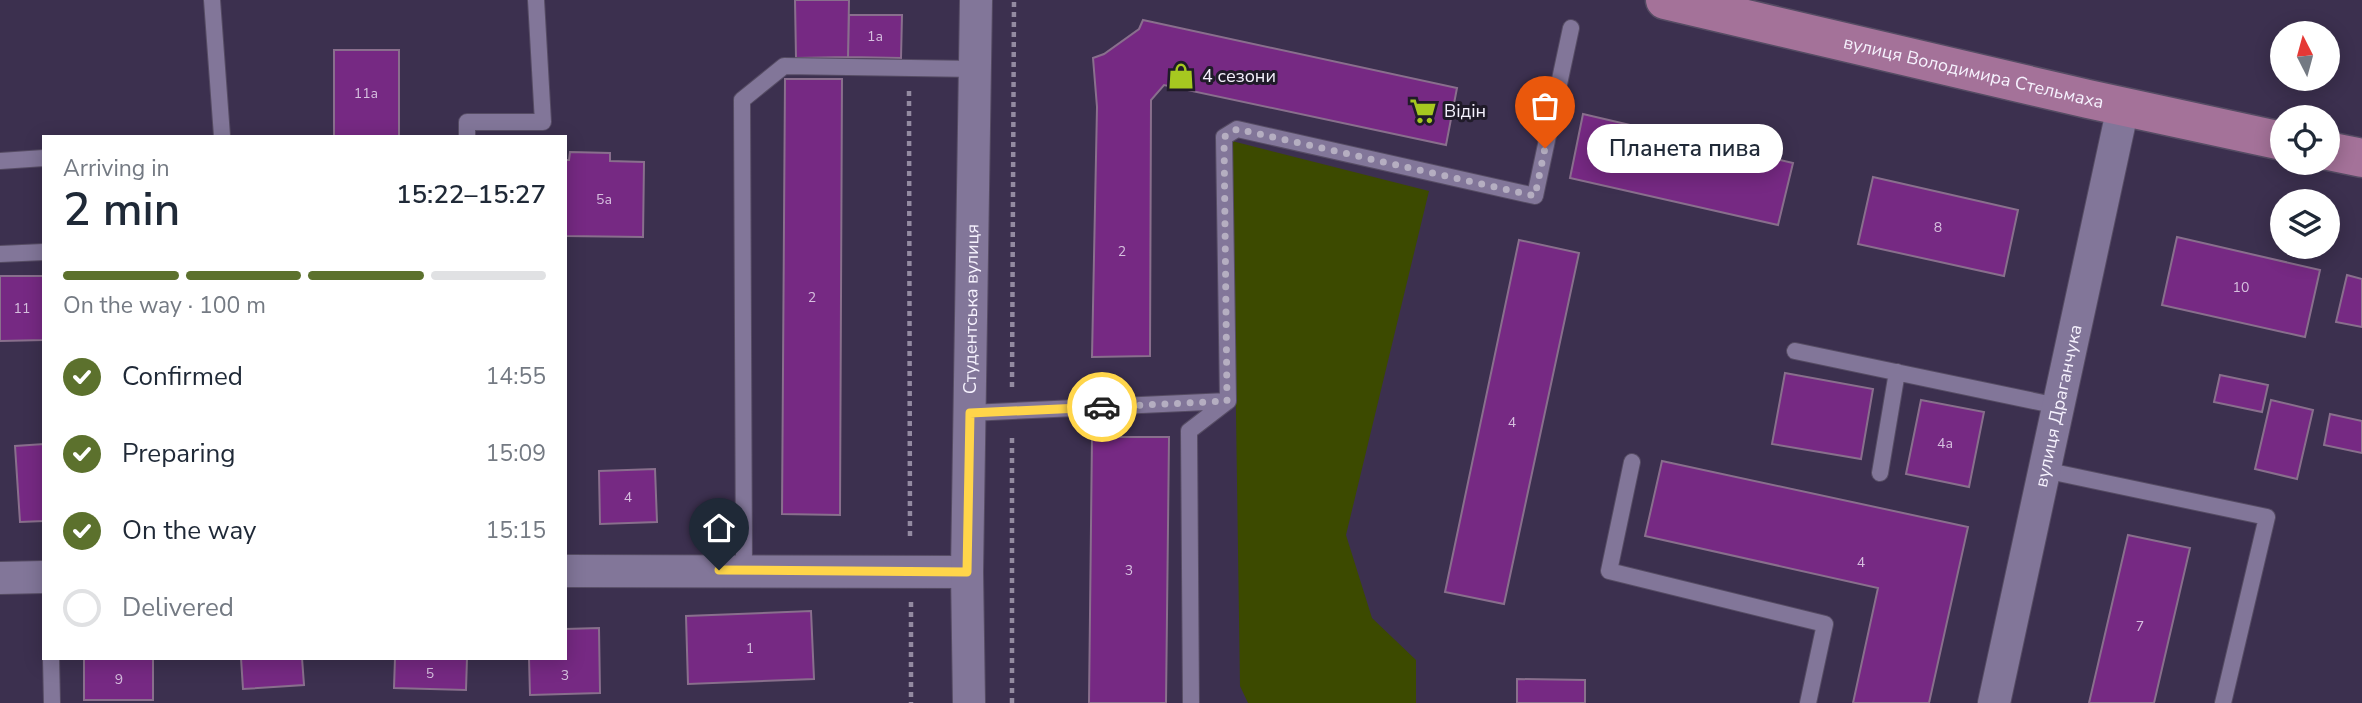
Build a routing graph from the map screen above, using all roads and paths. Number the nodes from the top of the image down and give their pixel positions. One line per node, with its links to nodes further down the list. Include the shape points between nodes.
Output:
1 (212, 0): 10 (lane)
2 (536, 0): 11 (lane, via 543,122 467,122)
3 (976, 0): 8 (street, Студентська вулиця)
4 (1014, 0): 21 (path)
5 (1665, 0): 9 (main road, вулиця Володимира Стельмаха)
6 (1571, 28): 22 (lane, via 1535,196 1237,129 1224,137)
7 (909, 68): 8 (lane); 29 (lane, via 784,66 742,100); 31 (path)
8 (975, 69): 24 (street, Студентська вулиця)
9 (2123, 107): 12 (main road, вулиця Володимира Стельмаха); 23 (street, вулиця Драганчука)
10 (222, 135)
11 (467, 135)
12 (2270, 138)
13 (2340, 154): 15 (main road)
14 (42, 158): 16 (lane)
15 (2362, 159)
16 (0, 161)
17 (42, 252): 18 (lane)
18 (0, 254)
19 (1795, 351): 20 (lane)
20 (1897, 372): 23 (lane); 28 (lane)
21 (1012, 397)
22 (1227, 401): 24 (lane); 40 (lane, via 1189,431)
23 (2058, 406): 27 (street, вулиця Драганчука)
24 (970, 413): 32 (street, Студентська вулиця)
25 (1012, 424): 39 (path)
26 (1632, 462): 41 (lane, via 1609,571 1825,624)
27 (2044, 470): 42 (street, вулиця Драганчука); 43 (lane, via 2267,517)
28 (1880, 473)
29 (744, 570): 30 (street); 31 (street)
30 (567, 571)
31 (911, 572): 32 (street); 37 (path)
32 (967, 572): 38 (street, Студентська вулиця)
33 (42, 577): 34 (street)
34 (0, 578)
35 (51, 660): 36 (lane)
36 (52, 703)
37 (911, 703)
38 (969, 703)
39 (1012, 703)
40 (1191, 703)
41 (1808, 703)
42 (1994, 703)
43 (2223, 703)

